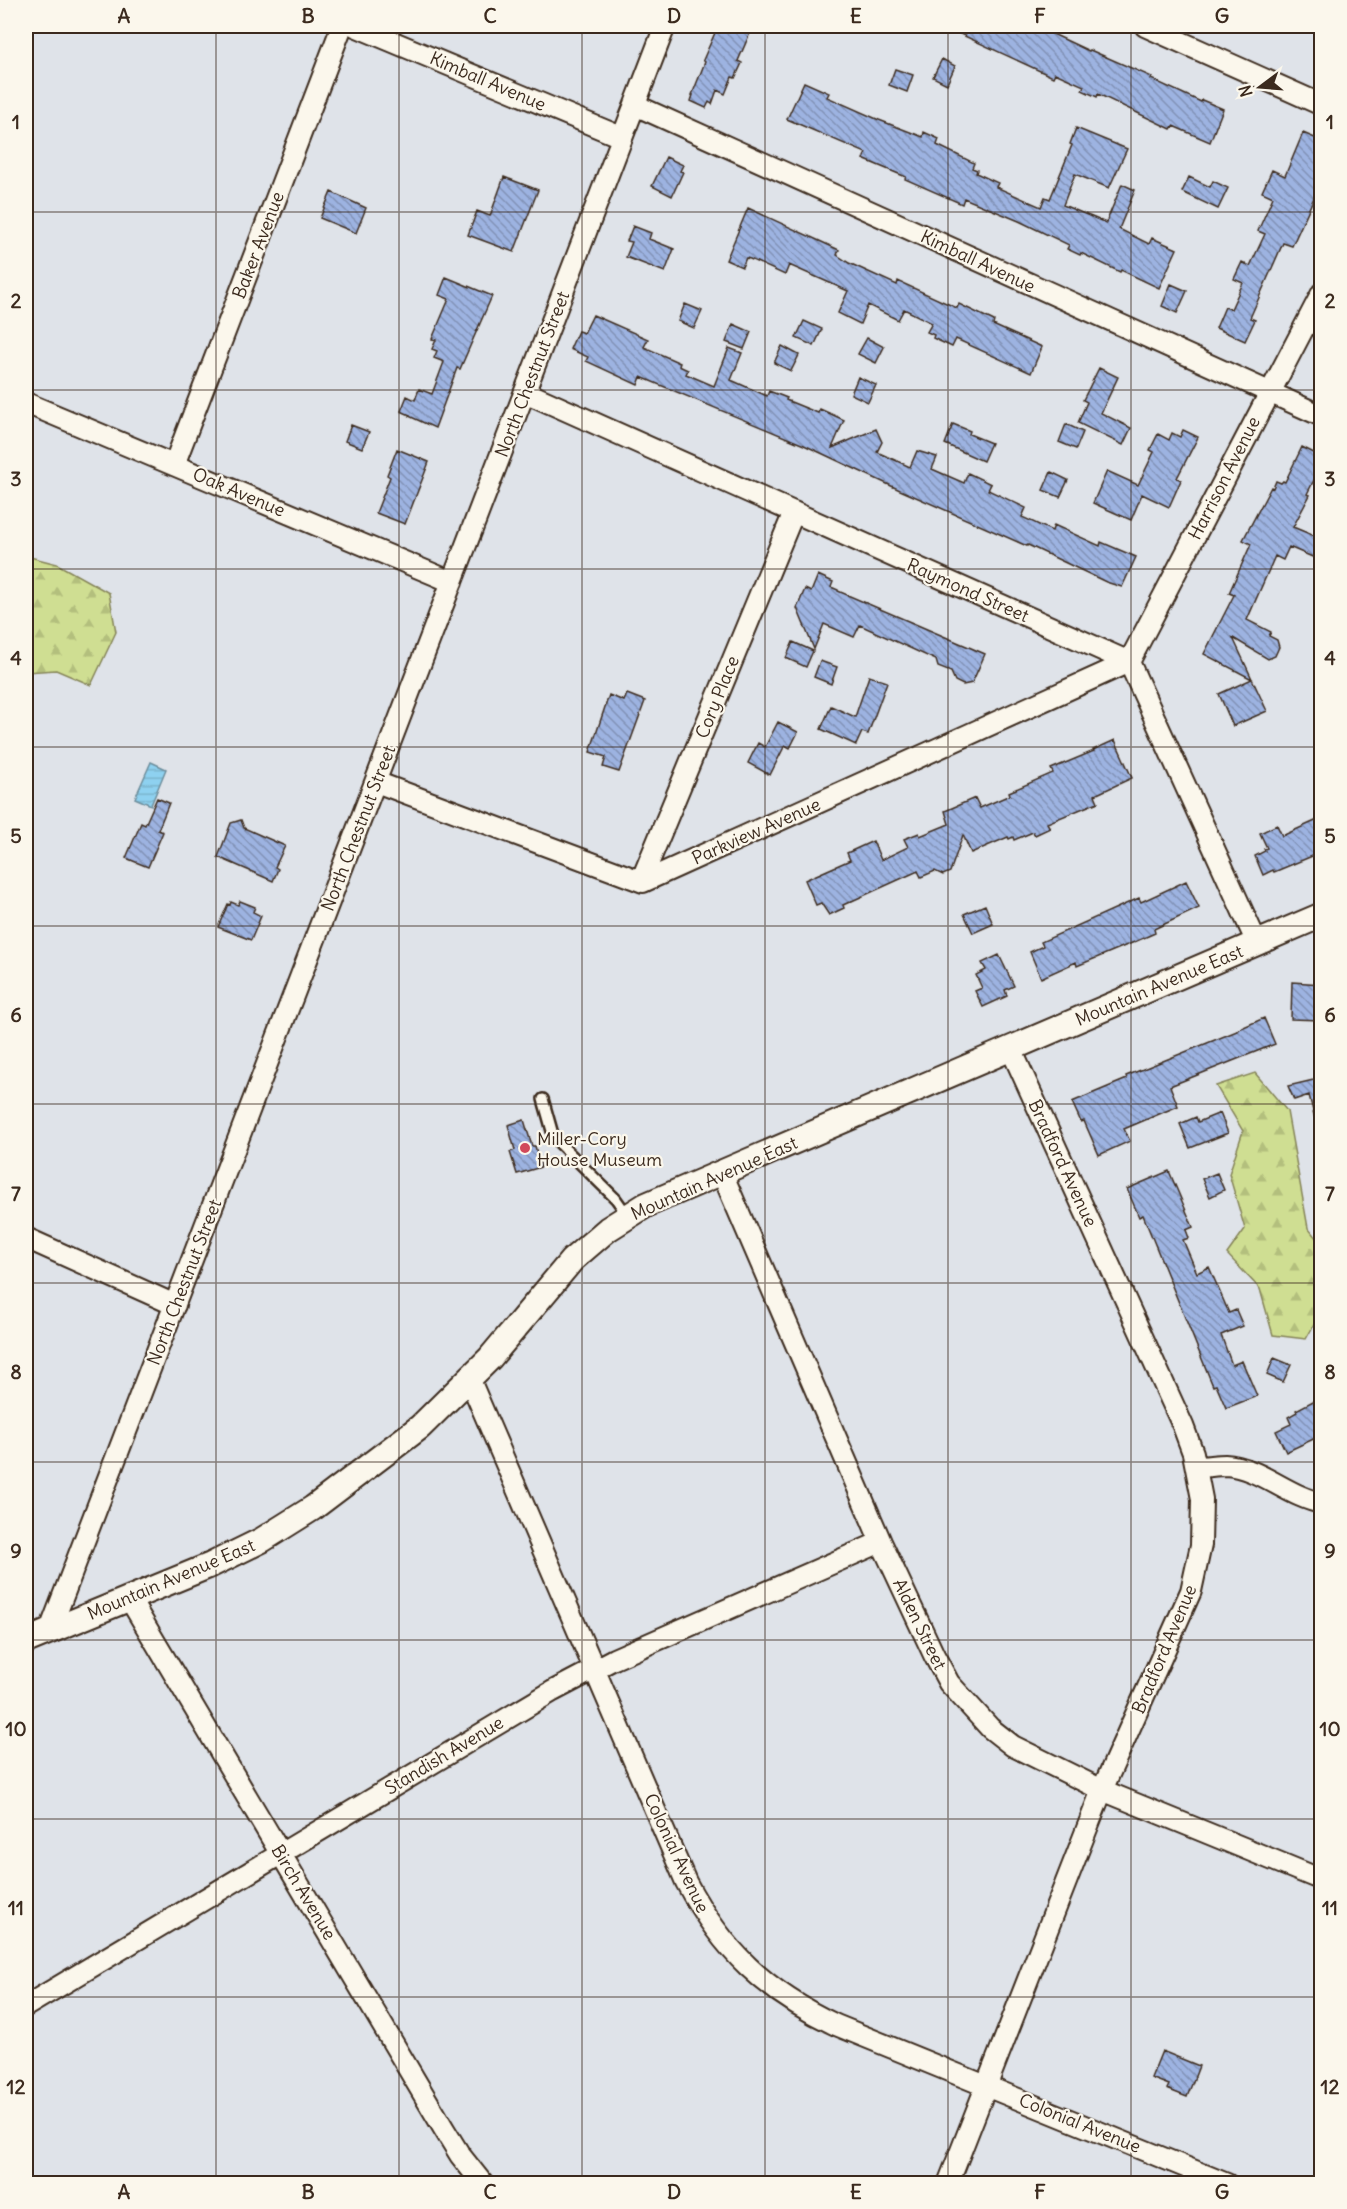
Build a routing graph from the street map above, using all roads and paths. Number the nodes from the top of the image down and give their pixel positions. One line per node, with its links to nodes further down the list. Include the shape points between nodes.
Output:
1 (342, 26): 13 (street, Baker Avenue)
2 (355, 26): 7 (street, Kimball Avenue)
3 (665, 26): 5 (street, North Chestnut Street)
4 (1145, 26): 6 (street)
5 (635, 105): 7 (street, North Chestnut Street); 10 (street, Kimball Avenue)
6 (1322, 105)
7 (621, 137): 9 (street, North Chestnut Street)
8 (1322, 293): 10 (street, Harrison Avenue)
9 (525, 392): 14 (street, Raymond Street); 15 (street, North Chestnut Street)
10 (1268, 393): 12 (street, Kimball Avenue); 16 (street, Harrison Avenue)
11 (26, 403): 13 (street, Oak Avenue)
12 (1322, 416)
13 (174, 465): 15 (street, Oak Avenue)
14 (794, 512): 16 (street, Raymond Street); 18 (street, Cory Place)
15 (452, 582): 17 (street, North Chestnut Street)
16 (1129, 663): 18 (street, Parkview Avenue); 20 (street)
17 (376, 782): 18 (street); 26 (street, North Chestnut Street)
18 (641, 881)
19 (1322, 915): 20 (street, Mountain Avenue East)
20 (1257, 943): 21 (street, Mountain Avenue East)
21 (1011, 1049): 23 (street, Mountain Avenue East); 28 (street, Bradford Avenue, via 1183,1426)
22 (543, 1099): 24 (lane, via 554,1138)
23 (722, 1173): 24 (street, Mountain Avenue East, via 646,1204); 30 (street, Alden Street)
24 (628, 1216): 27 (street, Mountain Avenue East, via 572,1260)
25 (26, 1238): 26 (street)
26 (175, 1305): 32 (street, North Chestnut Street)
27 (469, 1378): 31 (street, Mountain Avenue East, via 420,1427 313,1508 252,1545); 34 (street, Colonial Avenue)
28 (1197, 1467): 29 (street, via 1226,1465 1245,1469); 35 (street, Bradford Avenue, via 1203,1522 1194,1580)
29 (1322, 1503)
30 (881, 1542): 34 (street, Standish Avenue); 35 (street, Alden Street, via 934,1655 949,1683 969,1707 1013,1746)
31 (129, 1598): 32 (street, Mountain Avenue East); 36 (street, Birch Avenue)
32 (50, 1630): 33 (street, Mountain Avenue East)
33 (26, 1641)
34 (595, 1669): 36 (street, Standish Avenue); 39 (street, Colonial Avenue, via 686,1882 717,1933 737,1956 759,1977 809,2012)
35 (1102, 1790): 37 (street, Alden Street); 39 (street, Bradford Avenue)
36 (281, 1852): 38 (street, Standish Avenue); 40 (street, Birch Avenue, via 444,2129)
37 (1322, 1880)
38 (26, 2006)
39 (987, 2084): 41 (street, Bradford Avenue); 42 (street, Colonial Avenue)
40 (483, 2184)
41 (948, 2184)
42 (1227, 2184)

